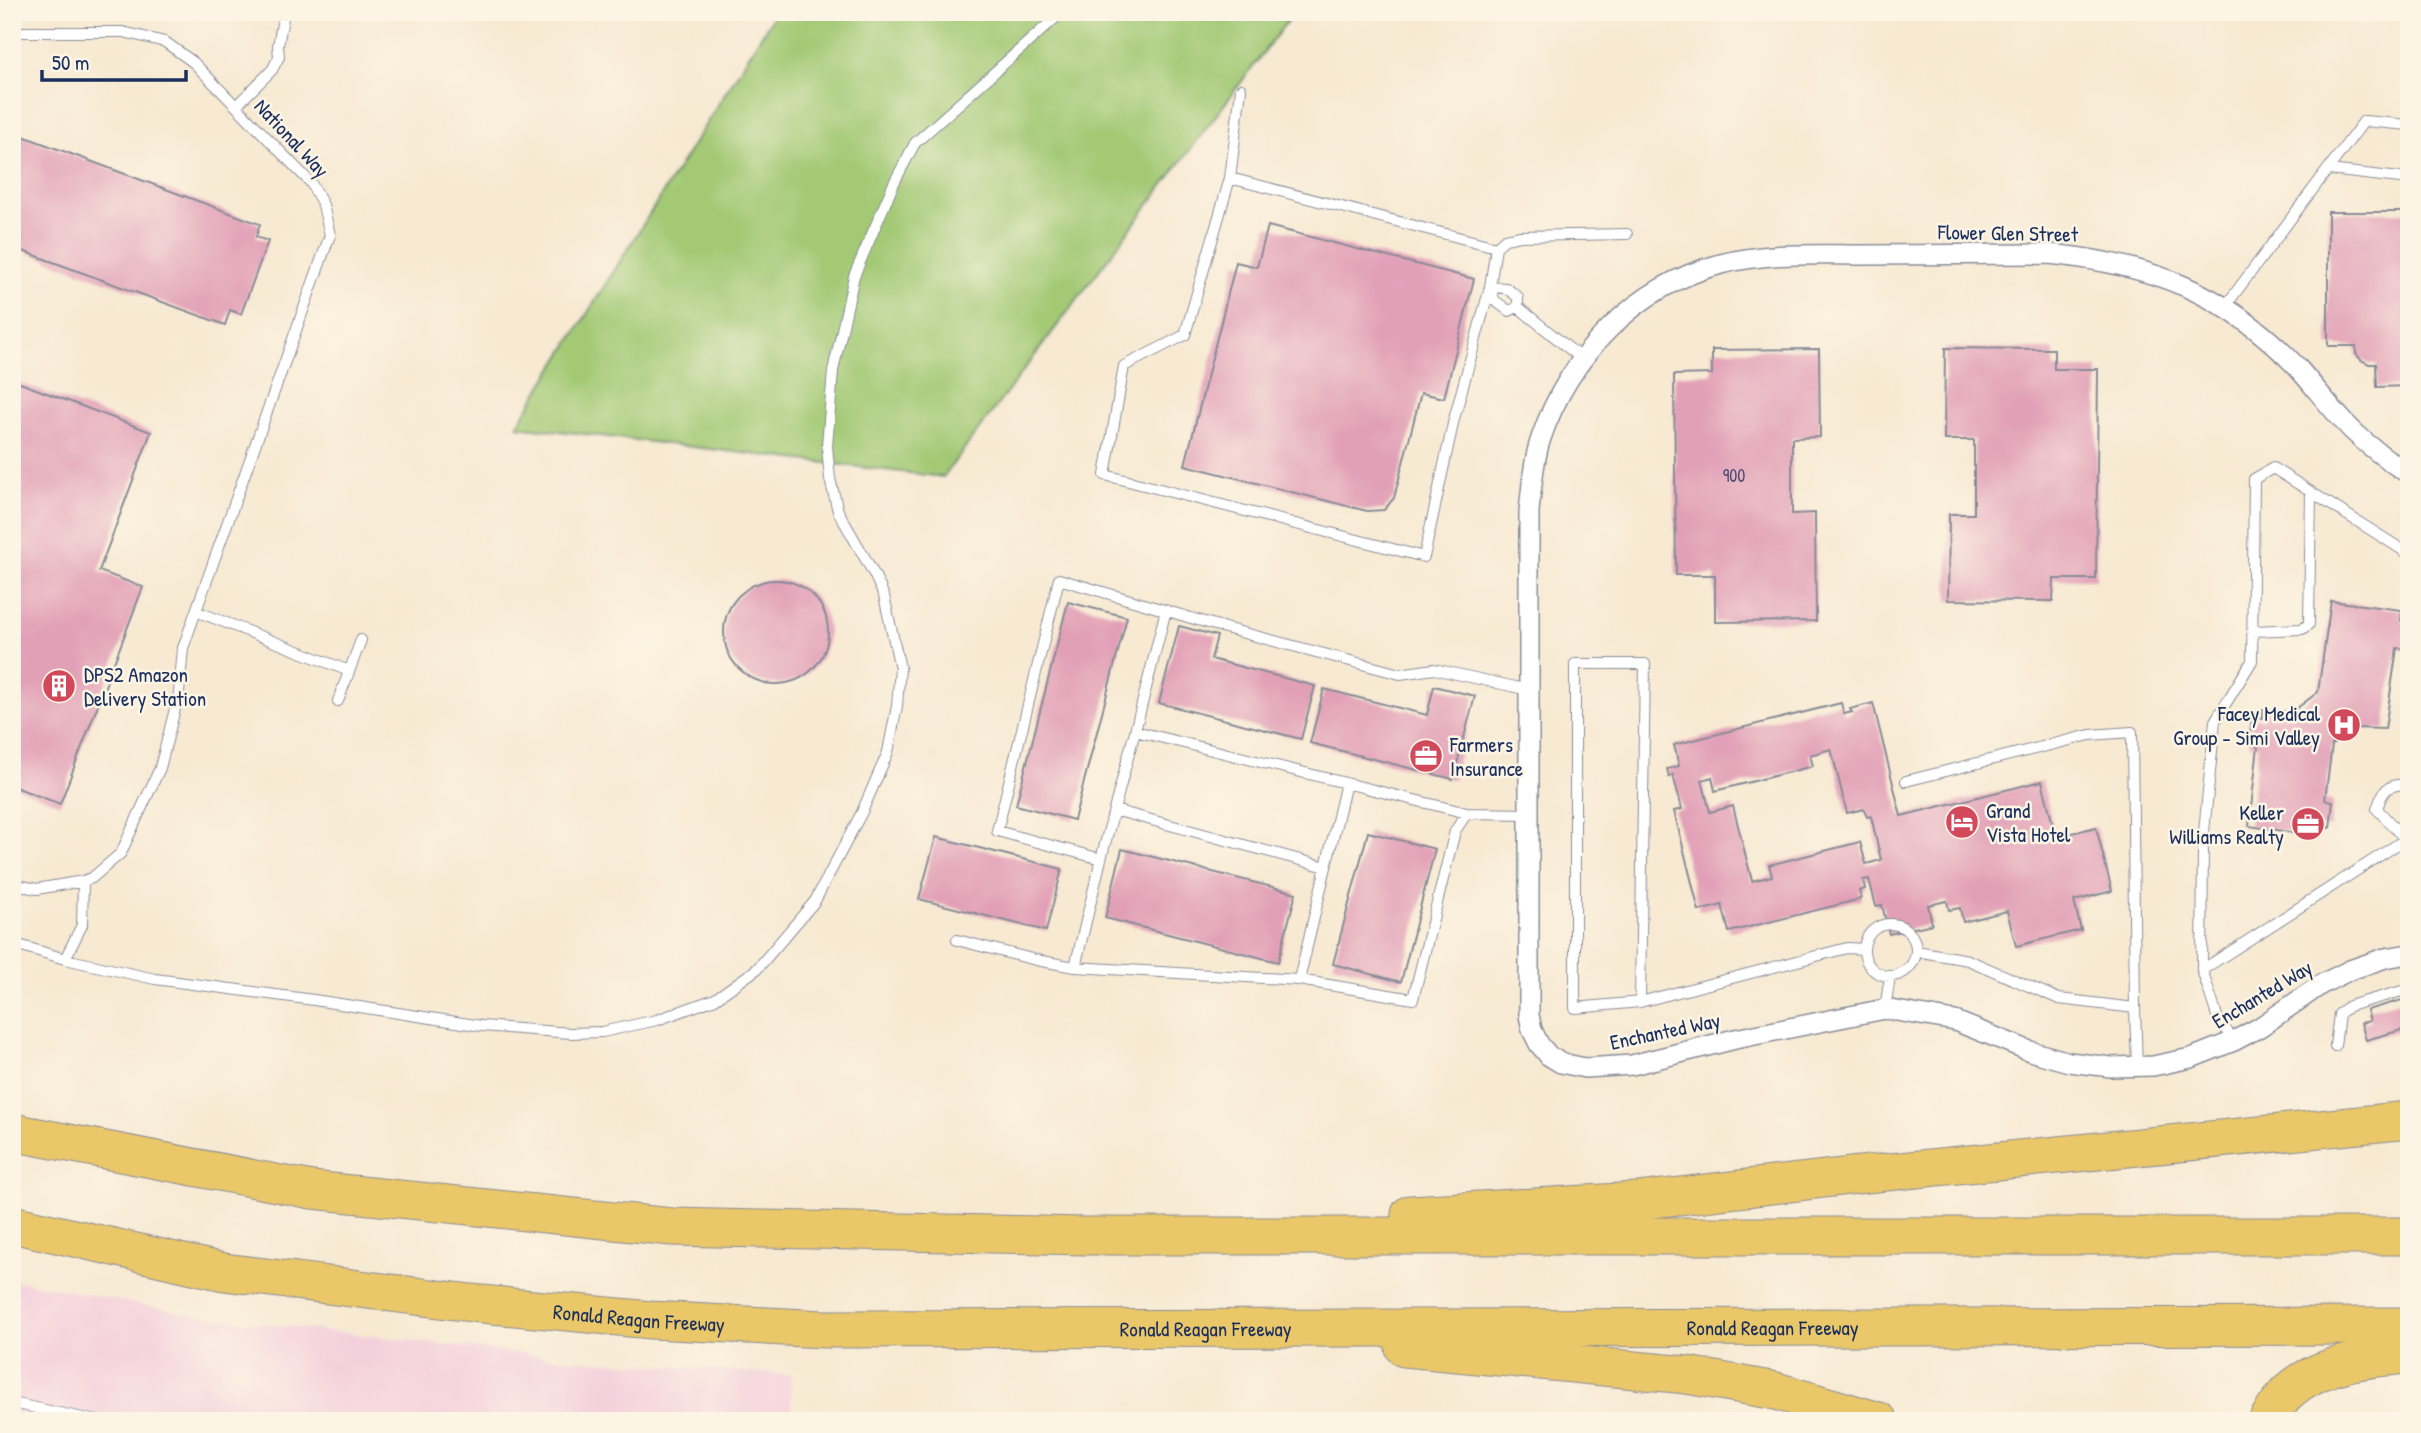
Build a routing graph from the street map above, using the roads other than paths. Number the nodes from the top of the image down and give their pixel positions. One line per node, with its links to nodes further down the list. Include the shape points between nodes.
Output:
1 (284, 12): 5 (lane, via 272,70)
2 (1062, 12): 44 (lane, via 915,143 854,276 833,371 827,446 830,479 838,511 884,596 900,668 897,706 888,752 815,901 757,969 715,999 657,1020 602,1032 571,1033 482,1026 155,979)
3 (12, 32): 5 (lane, National Way, via 123,32 165,42 193,62)
4 (1241, 89): 8 (lane)
5 (236, 106): 21 (lane, National Way, via 311,183 323,205 330,235)
6 (2409, 125): 7 (lane, via 2364,121)
7 (2329, 170): 9 (lane); 14 (lane)
8 (1230, 178): 11 (lane); 12 (lane, via 1185,335 1124,366 1105,475 1424,557 1454,419)
9 (2409, 179)
10 (1627, 234): 11 (lane, via 1520,236 1505,239)
11 (1496, 247): 12 (lane)
12 (1490, 287): 13 (lane, via 1506,288 1518,298); 13 (lane, via 1494,300 1510,311)
13 (1518, 307): 16 (lane)
14 (2224, 308): 15 (street, Flower Glen Street, via 2167,278 2090,258 2049,254 1771,255 1719,264 1673,282); 17 (street, Flower Glen Street, via 2271,342 2354,432)
15 (1628, 312): 16 (street, Enchanted Way)
16 (1582, 359): 25 (street, Enchanted Way, via 1553,406 1533,474)
17 (2409, 474)
18 (2311, 493): 19 (lane); 22 (lane, via 2309,624 2302,629); 22 (lane, via 2273,468 2254,479)
19 (2409, 554)
20 (1166, 610): 25 (lane, via 1400,674 1434,669); 27 (lane); 35 (lane, via 1059,579 998,831)
21 (196, 611): 24 (lane); 37 (lane, via 183,648 179,693 160,768 121,853)
22 (2252, 631): 46 (lane, via 2252,661 2215,721 2203,842)
23 (361, 640): 24 (lane)
24 (349, 671): 26 (lane)
25 (1529, 690): 33 (street, Enchanted Way)
26 (338, 701)
27 (1135, 731): 29 (lane); 31 (lane)
28 (1906, 781): 51 (lane, via 2090,735 2132,732)
29 (1346, 783): 32 (lane); 36 (lane)
30 (2409, 783): 34 (lane, via 2393,784 2382,793 2377,809)
31 (1114, 810): 35 (lane); 36 (lane)
32 (1467, 813): 33 (lane); 48 (lane, via 1455,831 1413,999)
33 (1529, 814): 52 (street, Enchanted Way, via 1529,1014 1539,1044 1561,1063 1585,1068 1632,1065)
34 (2407, 838): 46 (lane)
35 (1101, 859): 45 (lane)
36 (1326, 867): 48 (lane)
37 (83, 881): 38 (lane, via 37,889); 44 (lane, via 82,925)
38 (12, 884)
39 (957, 940): 45 (lane)
40 (12, 943): 44 (lane)
41 (1864, 949): 42 (lane, via 1871,933 1887,925 1904,929); 47 (lane, via 1874,971); 50 (lane, via 1847,948)
42 (1916, 951): 47 (lane, via 1911,966); 51 (lane, via 1968,960 2059,999)
43 (2409, 954): 53 (street, Enchanted Way, via 2385,958 2322,984)
44 (65, 958)
45 (1075, 967): 48 (lane)
46 (2202, 970): 53 (lane, via 2218,1019)
47 (1890, 976): 52 (lane)
48 (1299, 979)
49 (2409, 989): 54 (lane, via 2350,1006 2339,1014)
50 (1640, 1002): 50 (lane, via 1645,664 1575,664 1575,1008)
51 (2135, 1007): 55 (lane)
52 (1885, 1009): 55 (street, Enchanted Way, via 1955,1021 2069,1062 2111,1068)
53 (2234, 1041): 55 (street, Enchanted Way, via 2191,1058)
54 (2335, 1046)
55 (2137, 1066)
56 (2409, 1120): 60 (highway, via 1637,1201)
57 (12, 1132): 60 (highway, via 312,1190 672,1227)
58 (12, 1224): 62 (highway, Ronald Reagan Freeway)
59 (2409, 1234): 60 (highway)
60 (1085, 1236)
61 (12, 1248): 62 (highway, via 108,1263)
62 (224, 1272): 64 (highway, Ronald Reagan Freeway, via 651,1320 824,1329)
63 (2409, 1326): 64 (highway, Ronald Reagan Freeway)
64 (1155, 1327): 68 (highway, via 1687,1375 1776,1391)
65 (2409, 1354): 69 (highway, via 2359,1359 2318,1373 2287,1393)
66 (12, 1402): 67 (lane)
67 (97, 1421)
68 (1879, 1421)
69 (2267, 1421)

